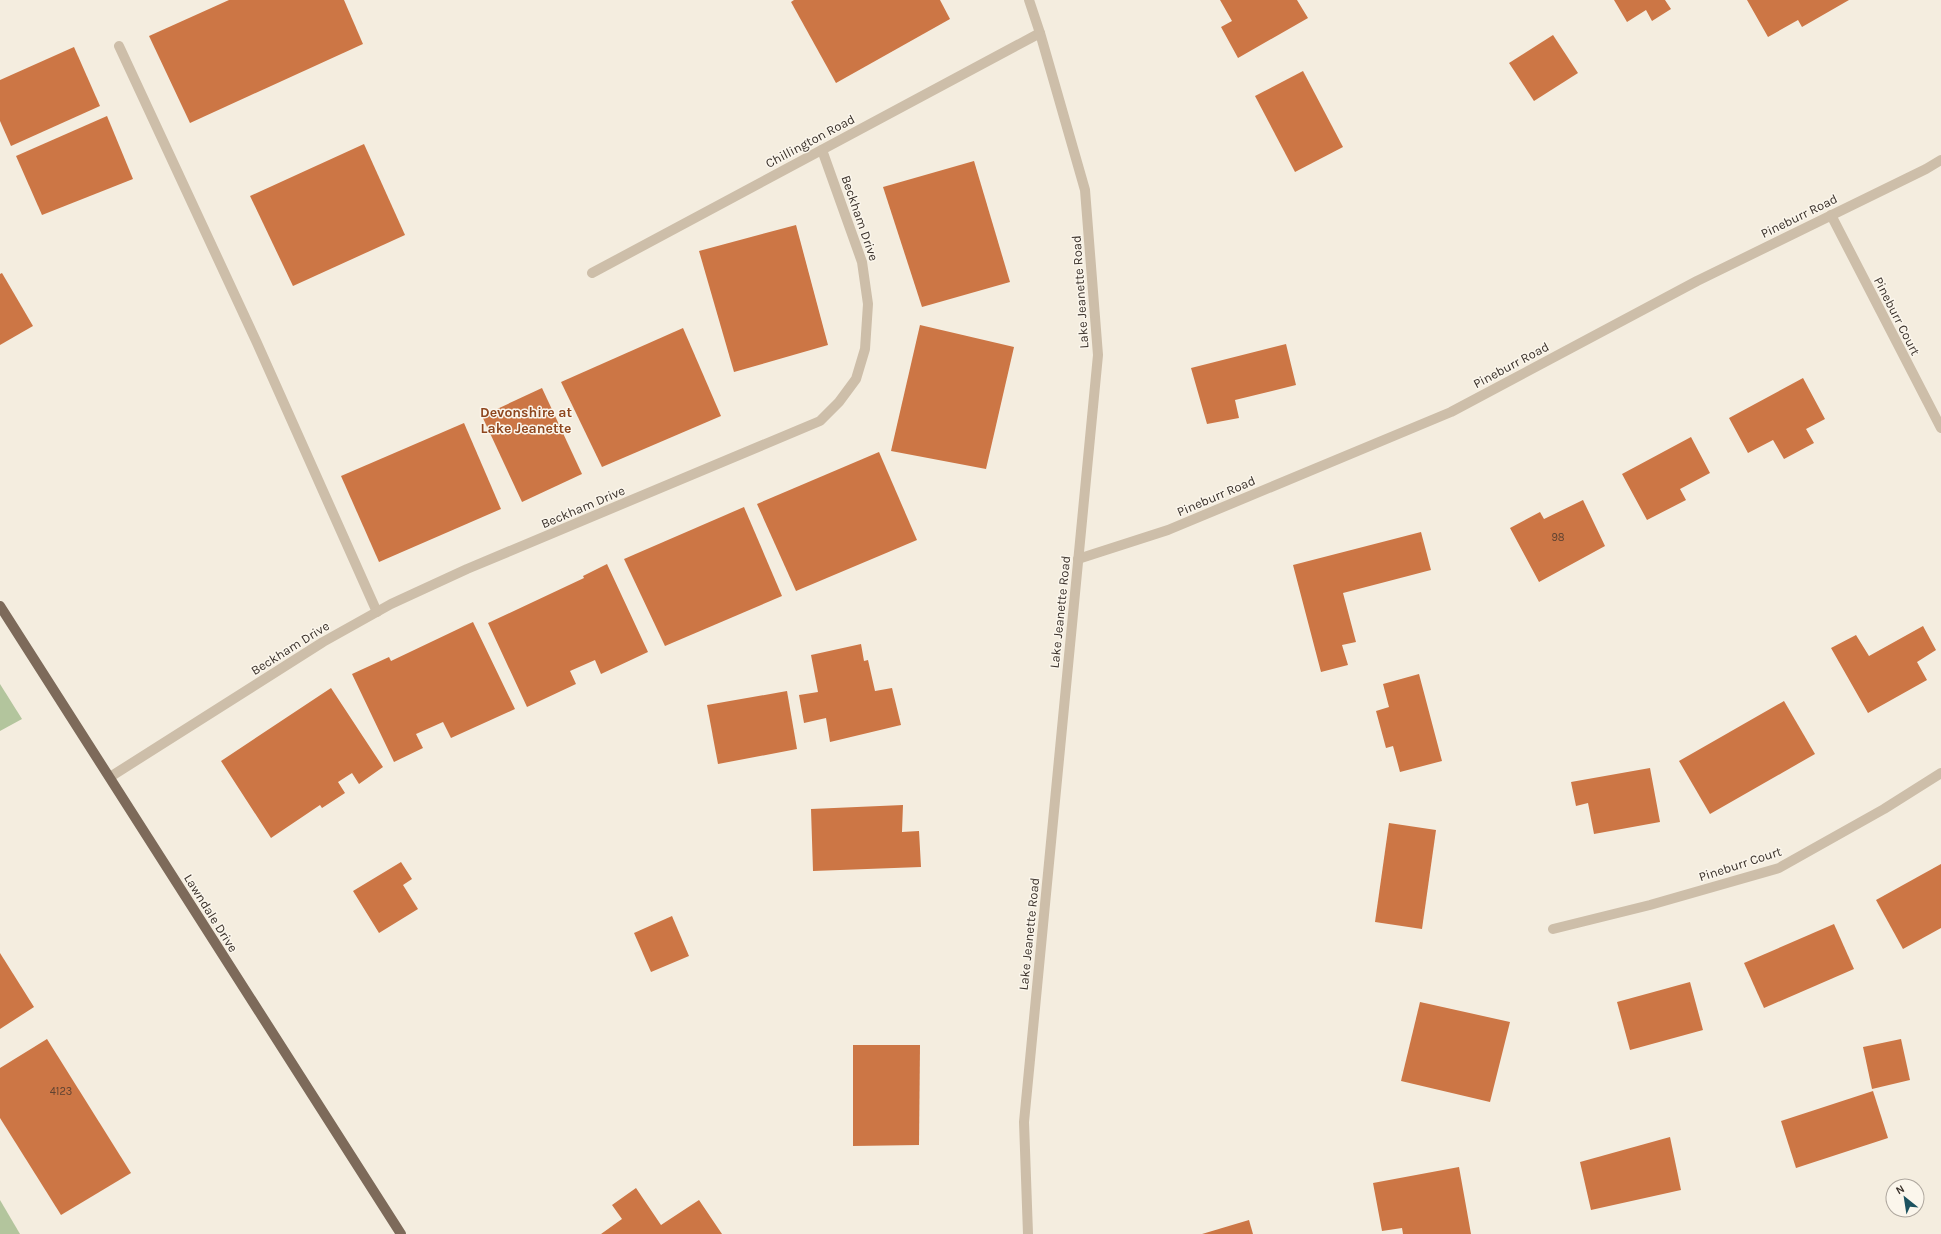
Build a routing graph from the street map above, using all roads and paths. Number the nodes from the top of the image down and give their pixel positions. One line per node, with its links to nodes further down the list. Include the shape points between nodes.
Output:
1 (1029, 0): 2 (street, Lake Jeanette Road)
2 (1040, 33): 4 (street, Chillington Road); 9 (street, Lake Jeanette Road, via 1085,190 1098,355)
3 (119, 46): 11 (street, via 257,343)
4 (822, 150): 7 (street, Chillington Road); 11 (street, Beckham Drive, via 862,262 868,304 865,348 856,379 839,402 820,421 791,435 467,569)
5 (1941, 160): 6 (street, Pineburr Road)
6 (1831, 215): 8 (street, Pineburr Court); 9 (street, Pineburr Road, via 1697,281 1451,412 1168,530)
7 (592, 273)
8 (1941, 428)
9 (1078, 559): 16 (street, Lake Jeanette Road, via 1024,1122)
10 (0, 606): 13 (main road, Lawndale Drive)
11 (377, 612): 13 (street, Beckham Drive, via 323,642)
12 (1941, 773): 14 (street, Pineburr Court, via 1884,809 1779,868 1650,905)
13 (110, 777): 15 (main road, Lawndale Drive)
14 (1553, 929)
15 (401, 1234)
16 (1028, 1234)

